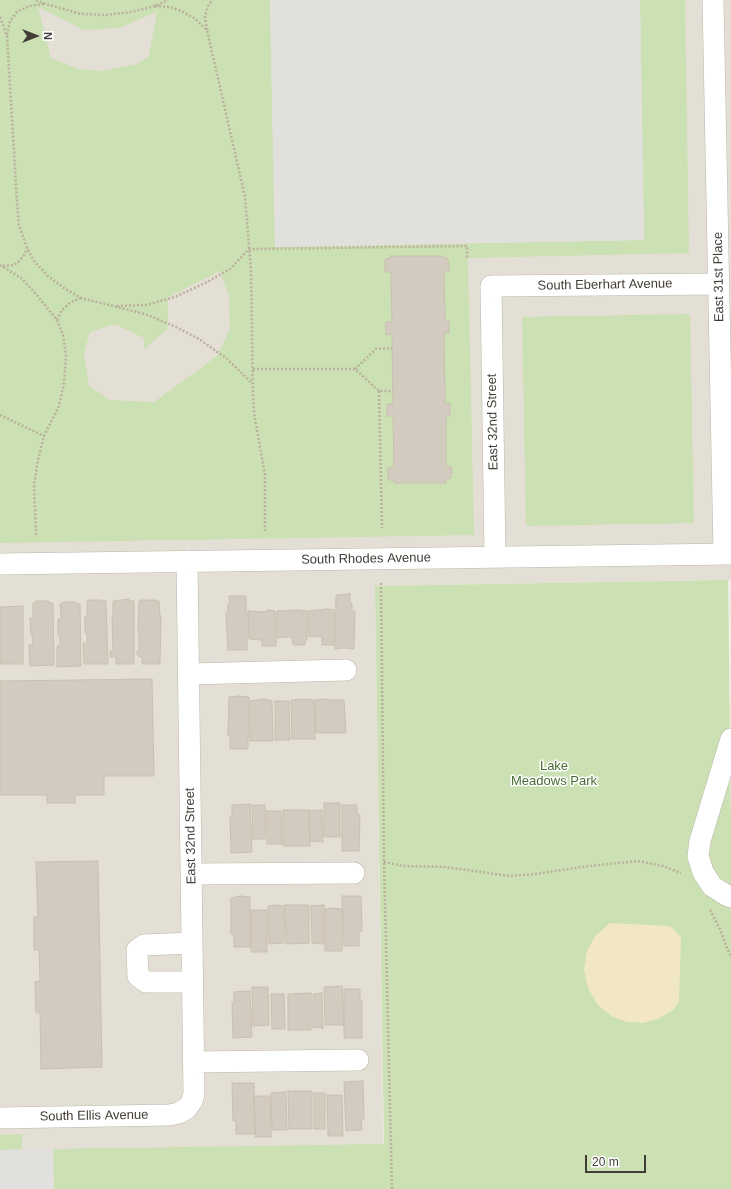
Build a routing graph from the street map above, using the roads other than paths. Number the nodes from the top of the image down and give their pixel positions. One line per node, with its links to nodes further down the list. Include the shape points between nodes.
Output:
1 (713, 0): 2 (street, East 31st Place)
2 (722, 40): 3 (street, East 31st Place)
3 (719, 284): 4 (street, South Eberhart Avenue); 5 (street, East 31st Place)
4 (491, 286): 6 (street, East 32nd Street)
5 (728, 554): 6 (street, South Rhodes Avenue)
6 (495, 557): 7 (street, South Rhodes Avenue)
7 (187, 561): 8 (street, South Rhodes Avenue); 10 (street, East 32nd Street)
8 (0, 564)
9 (346, 670): 10 (street)
10 (189, 674): 14 (street, East 32nd Street)
11 (731, 739): 12 (street)
12 (723, 796): 15 (street, via 700,841 698,856 703,872 712,886)
13 (354, 873): 14 (street)
14 (191, 874): 16 (street, East 32nd Street)
15 (731, 896)
16 (192, 943): 17 (street, East 32nd Street); 17 (street, via 144,945 137,950 138,976 146,982)
17 (193, 982): 19 (street, East 32nd Street)
18 (358, 1060): 19 (street)
19 (193, 1062): 20 (street, East 32nd Street, via 194,1094)
20 (187, 1108): 21 (street, South Ellis Avenue, via 169,1115)
21 (0, 1118)

